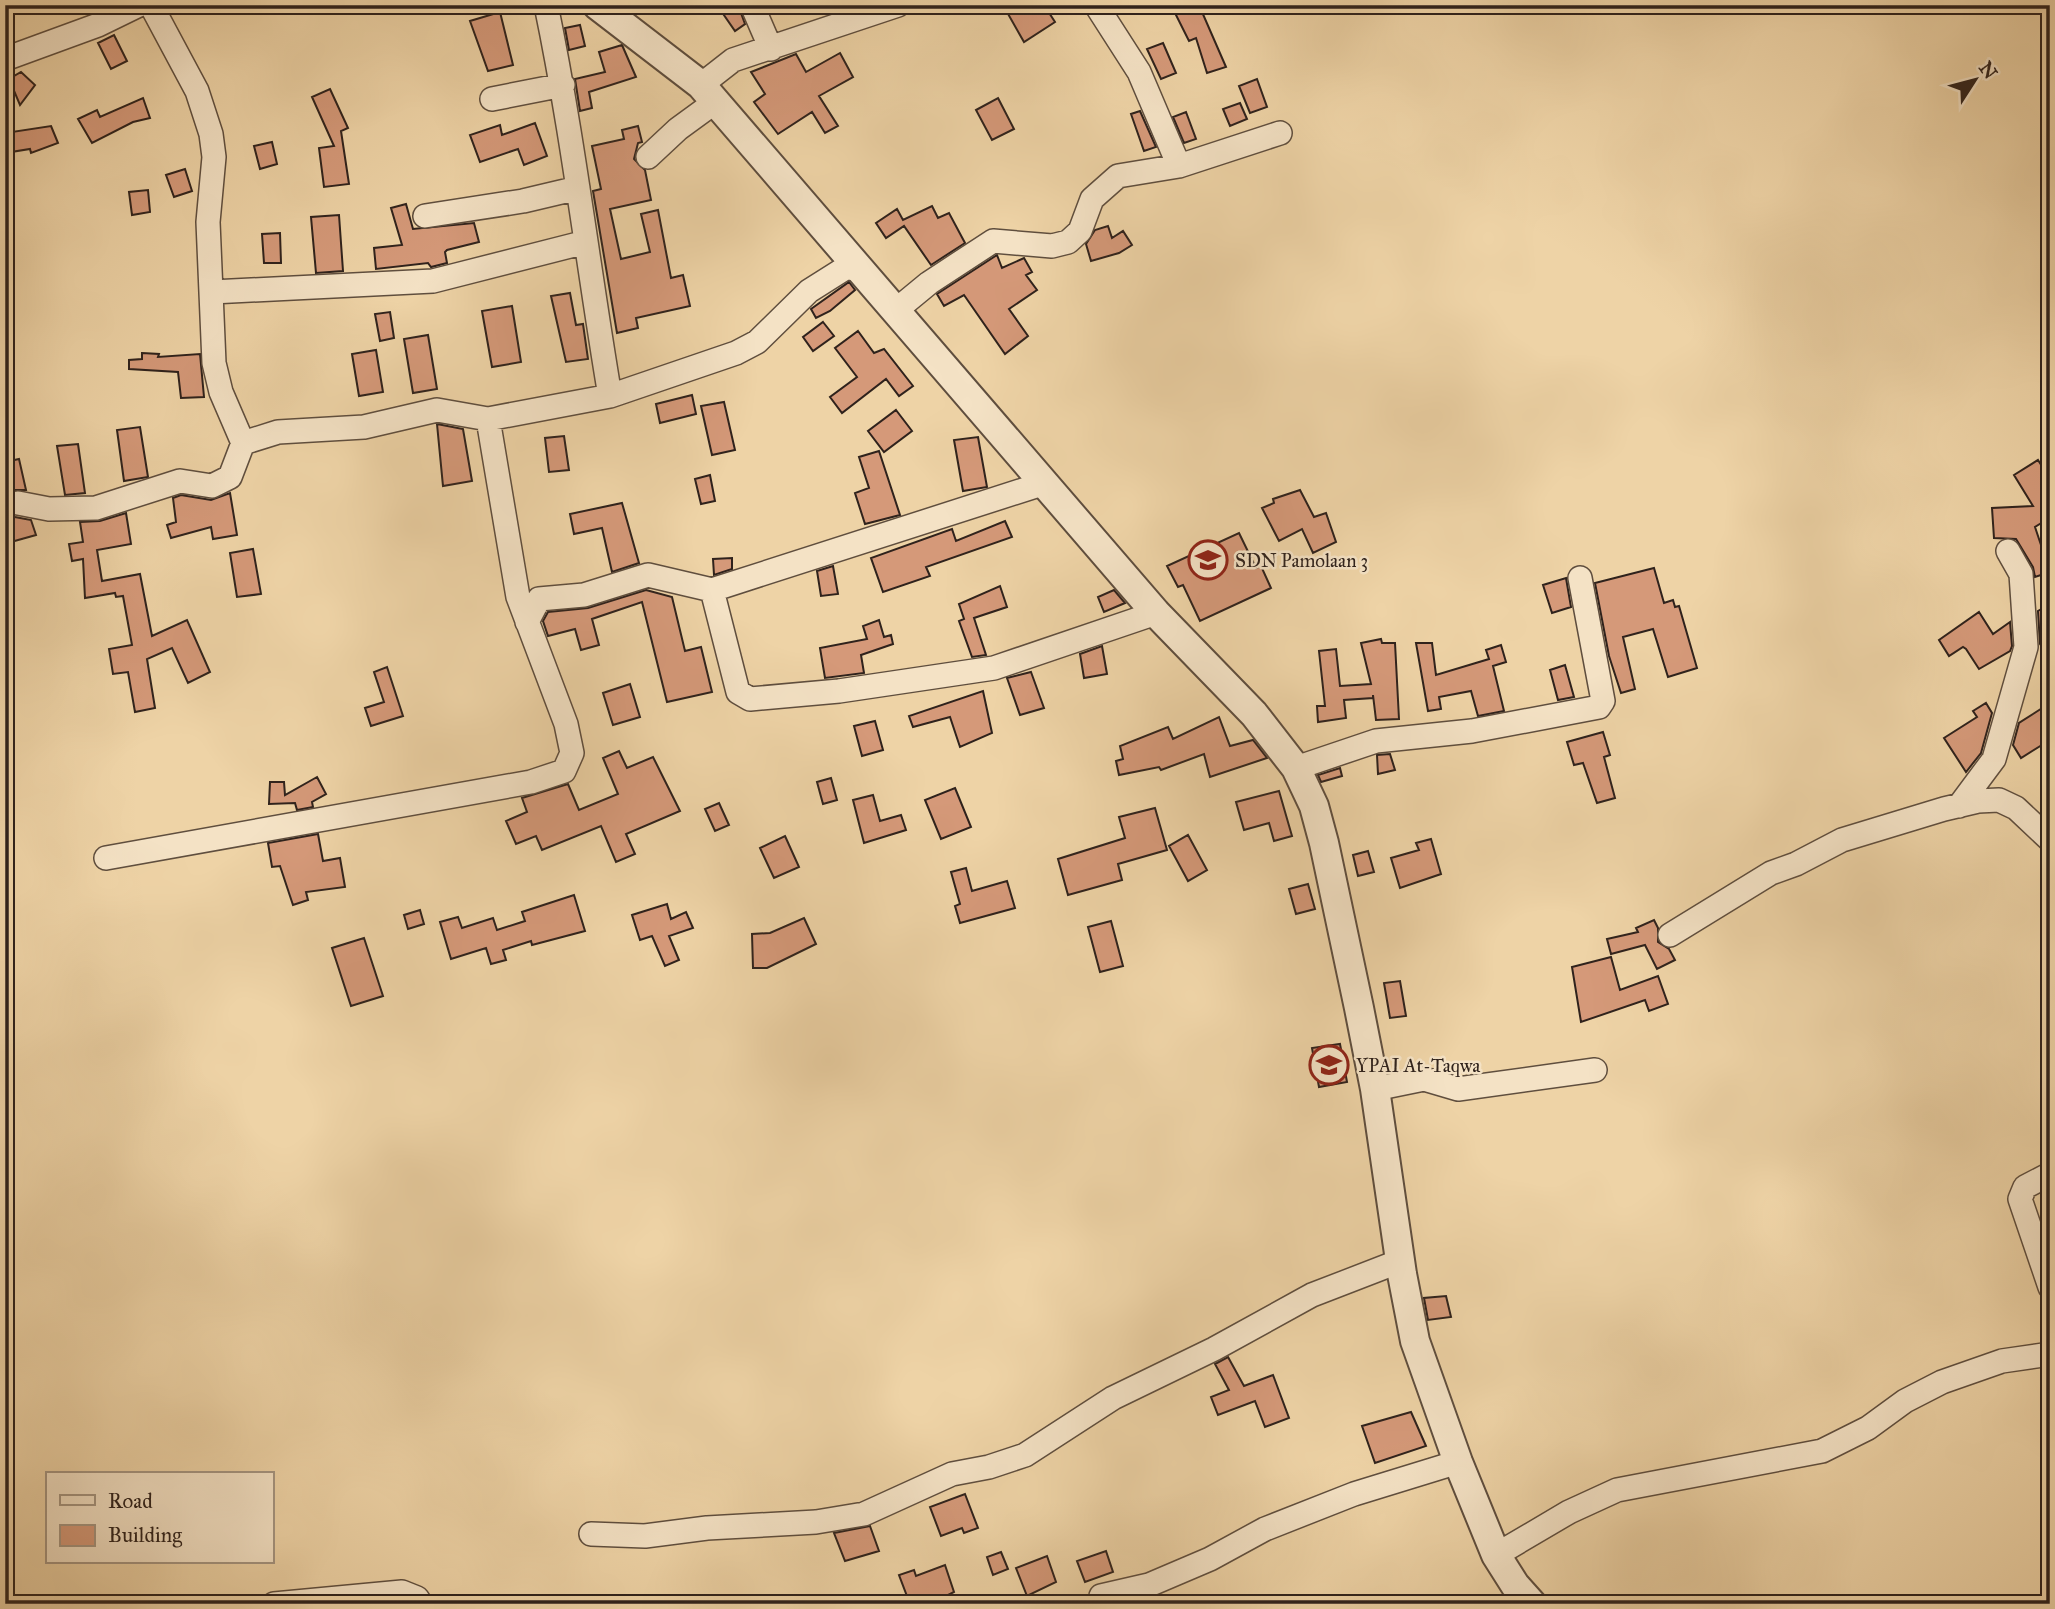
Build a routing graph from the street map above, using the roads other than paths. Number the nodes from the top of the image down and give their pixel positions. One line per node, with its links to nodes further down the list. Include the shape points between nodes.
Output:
1 (139, 5): 9 (street)
2 (151, 5): 20 (street, via 197,91 211,134 214,157 208,222)
3 (546, 5): 10 (street)
4 (597, 5): 11 (street)
5 (752, 5): 8 (street)
6 (898, 5): 8 (street)
7 (1096, 5): 15 (street, via 1157,106)
8 (771, 49): 11 (street, via 733,60)
9 (5, 59)
10 (563, 85): 12 (street); 16 (street)
11 (708, 94): 14 (street); 19 (street)
12 (492, 99)
13 (1280, 133): 15 (street)
14 (648, 157)
15 (1179, 166): 21 (street, via 1118,176 1092,199 1080,231 1068,242 1052,246 993,241)
16 (578, 188): 17 (street); 18 (street)
17 (425, 216)
18 (586, 242): 20 (street, via 433,281); 22 (street)
19 (859, 270): 21 (street); 22 (street, via 847,267 809,291 757,342)
20 (212, 292): 24 (street, via 217,377)
21 (895, 311): 25 (street)
22 (610, 396): 23 (street)
23 (488, 419): 24 (street, via 436,410 364,427 278,432); 31 (street, via 509,553)
24 (243, 443): 26 (street, via 235,470 212,486 180,481 96,508 49,509)
25 (1045, 483): 29 (street); 30 (street)
26 (18, 503)
27 (2008, 551): 33 (street, via 2021,574 2026,647 1994,759)
28 (1580, 578): 32 (street, via 1603,701 1599,707 1472,731 1376,741)
29 (712, 590): 30 (street, via 738,692 750,699 994,668); 31 (street, via 648,575 584,595 539,599)
30 (1156, 613): 32 (street, via 1254,714)
31 (527, 622): 35 (street, via 566,724 572,753 564,771 531,782)
32 (1296, 768): 38 (street, via 1314,806 1324,843)
33 (1959, 806): 34 (street, via 1999,800 2016,808); 36 (street, via 1842,840 1761,877)
34 (2050, 840)
35 (106, 858)
36 (1670, 935)
37 (1595, 1070): 38 (street, via 1468,1088 1423,1079)
38 (1375, 1089): 40 (street)
39 (2050, 1174): 41 (street, via 2025,1187 2020,1199)
40 (1400, 1261): 43 (street, via 1415,1341); 44 (street, via 1312,1295 1113,1398 1025,1455 952,1474 864,1514 645,1536)
41 (2050, 1287)
42 (2050, 1354): 45 (street, via 2002,1361 1942,1382 1822,1451 1617,1490 1569,1511)
43 (1458, 1462): 45 (street); 46 (street, via 1354,1494 1265,1529 1149,1585)
44 (591, 1534)
45 (1496, 1555): 49 (street)
46 (1101, 1596)
47 (274, 1604): 48 (street, via 402,1592)
48 (421, 1604)
49 (1532, 1604)

